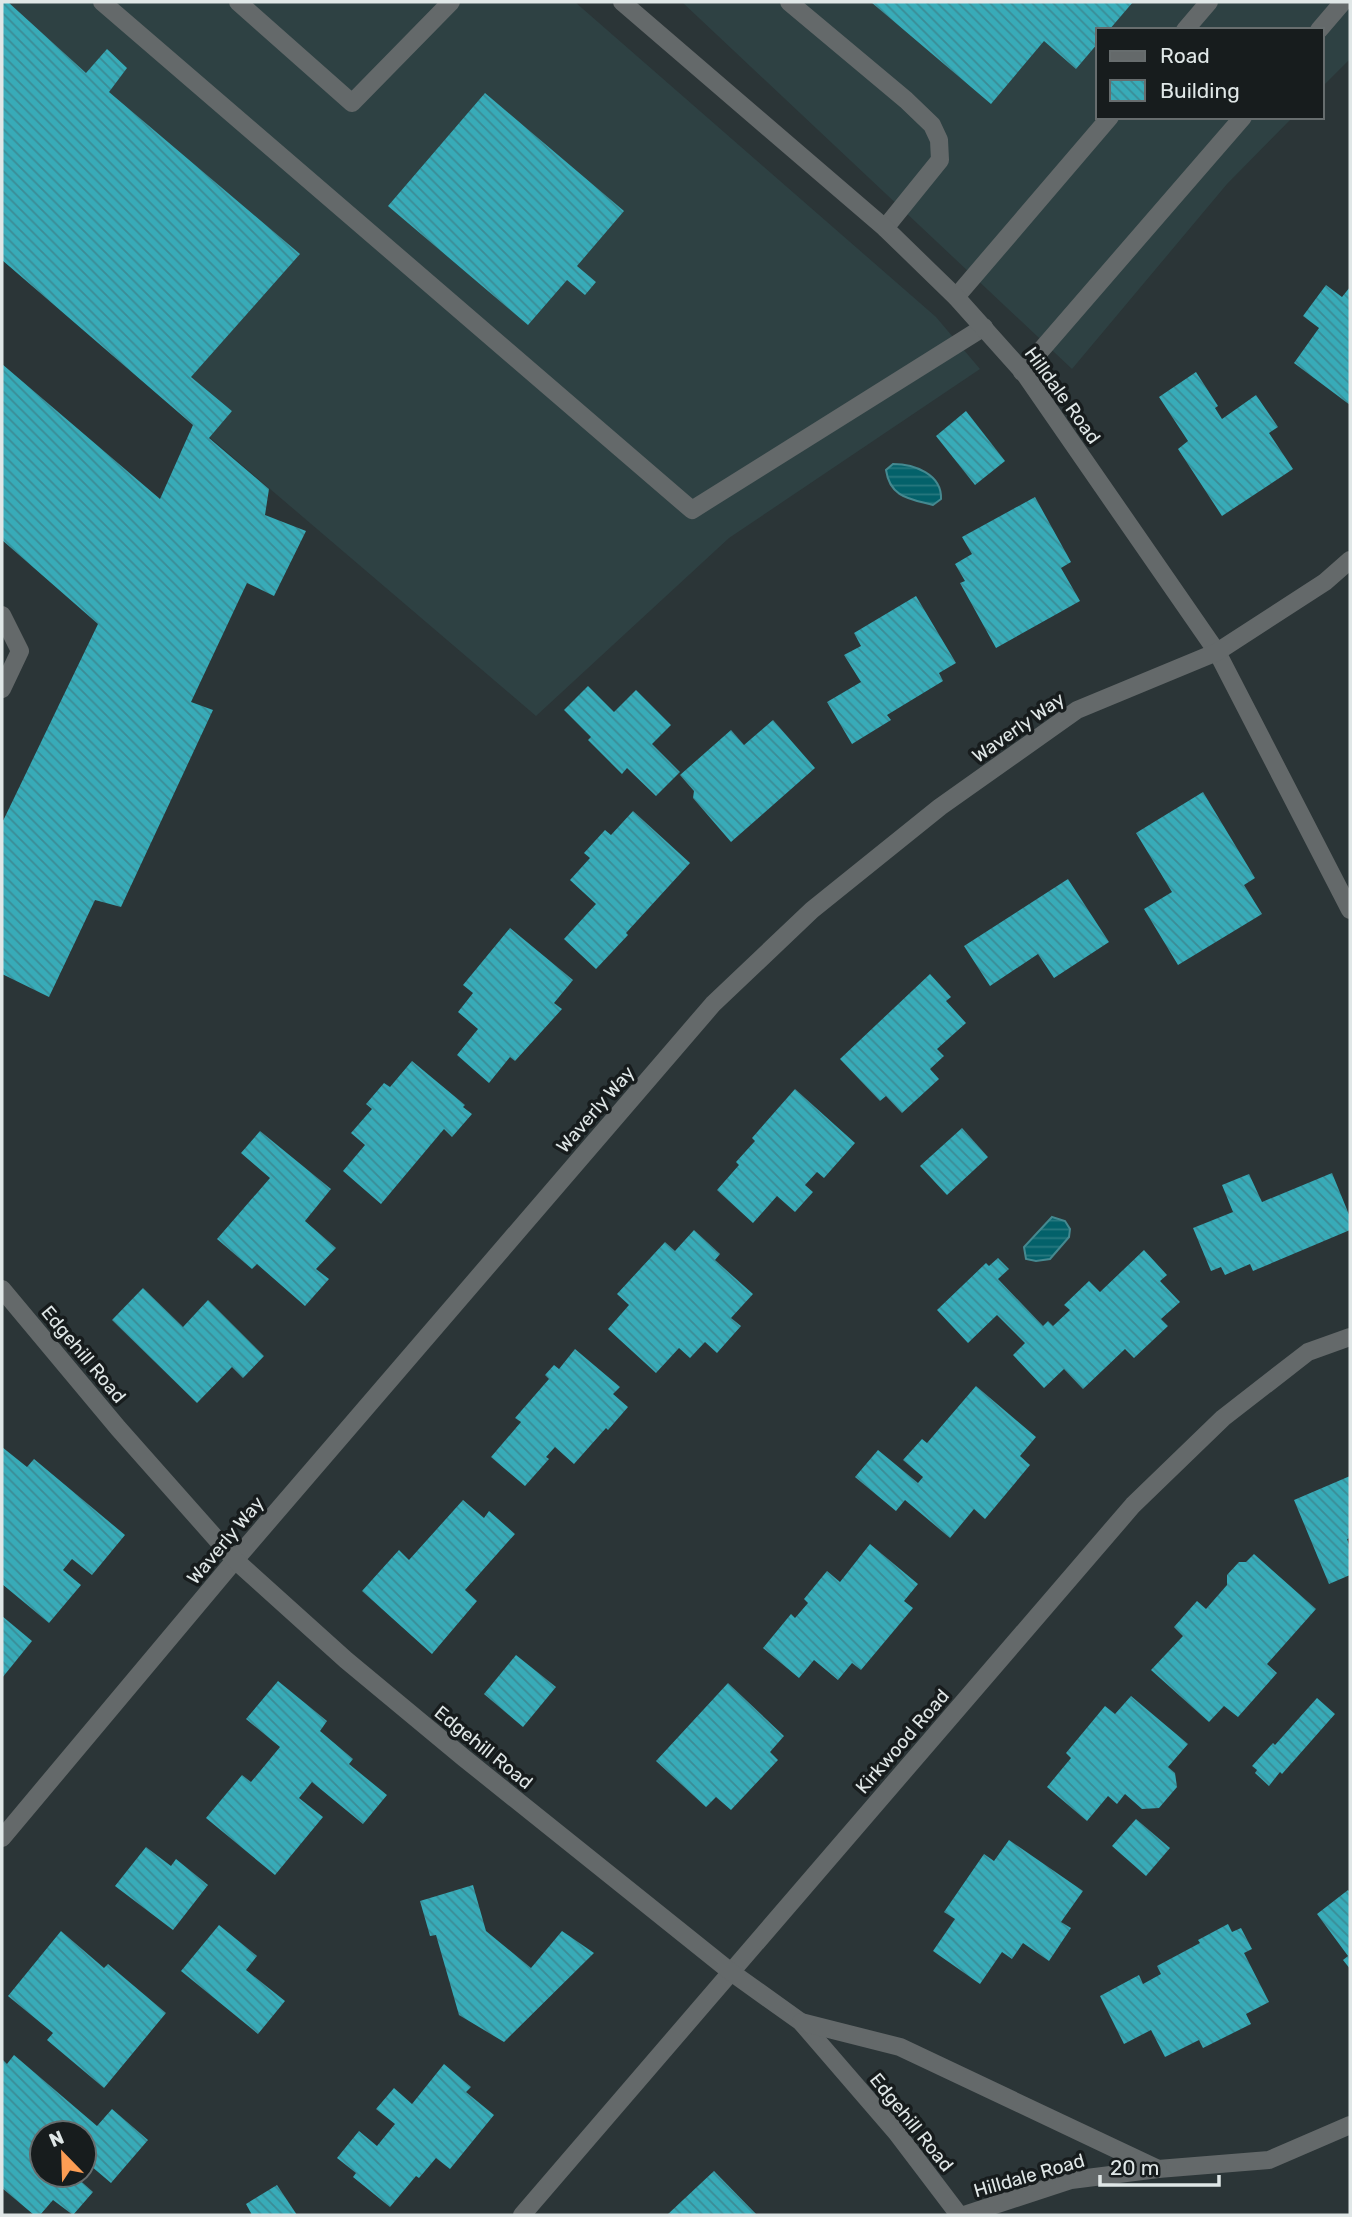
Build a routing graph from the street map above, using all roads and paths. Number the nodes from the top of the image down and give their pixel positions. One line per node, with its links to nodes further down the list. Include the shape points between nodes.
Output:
1 (103, 2): 14 (street, via 692,510)
2 (238, 2): 3 (street, via 352,103)
3 (452, 2)
4 (789, 2): 12 (street, via 906,100 932,125 939,140 940,160)
5 (1209, 2): 8 (street)
6 (1343, 2): 9 (street)
7 (630, 4): 12 (street, Hilldale Road)
8 (1187, 28)
9 (1321, 28)
10 (1108, 119): 13 (street)
11 (1241, 119): 15 (street)
12 (885, 228): 13 (street, Hilldale Road)
13 (956, 297): 14 (street, Hilldale Road)
14 (984, 327): 15 (street, Hilldale Road)
15 (1022, 372): 18 (street, Hilldale Road)
16 (1350, 560): 18 (street, Waverly Way, via 1325,582)
17 (2, 615): 19 (street, via 20,650)
18 (1217, 652): 20 (street, Hilldale Road); 23 (street, Waverly Way, via 1077,710 940,807 812,910 713,1004)
19 (2, 689)
20 (1350, 911)
21 (2, 1289): 23 (street, Edgehill Road)
22 (1350, 1337): 25 (street, Kirkwood Road, via 1308,1352 1223,1418 1133,1505)
23 (235, 1560): 24 (street, Waverly Way); 25 (street, Edgehill Road, via 346,1660)
24 (2, 1838)
25 (731, 1972): 26 (street, Edgehill Road); 29 (street, Kirkwood Road)
26 (801, 2022): 28 (street, via 900,2047); 30 (street, Edgehill Road)
27 (1350, 2125): 28 (street, Hilldale Road, via 1269,2160)
28 (1158, 2169): 30 (street, Hilldale Road, via 1071,2180)
29 (522, 2215)
30 (962, 2215)

